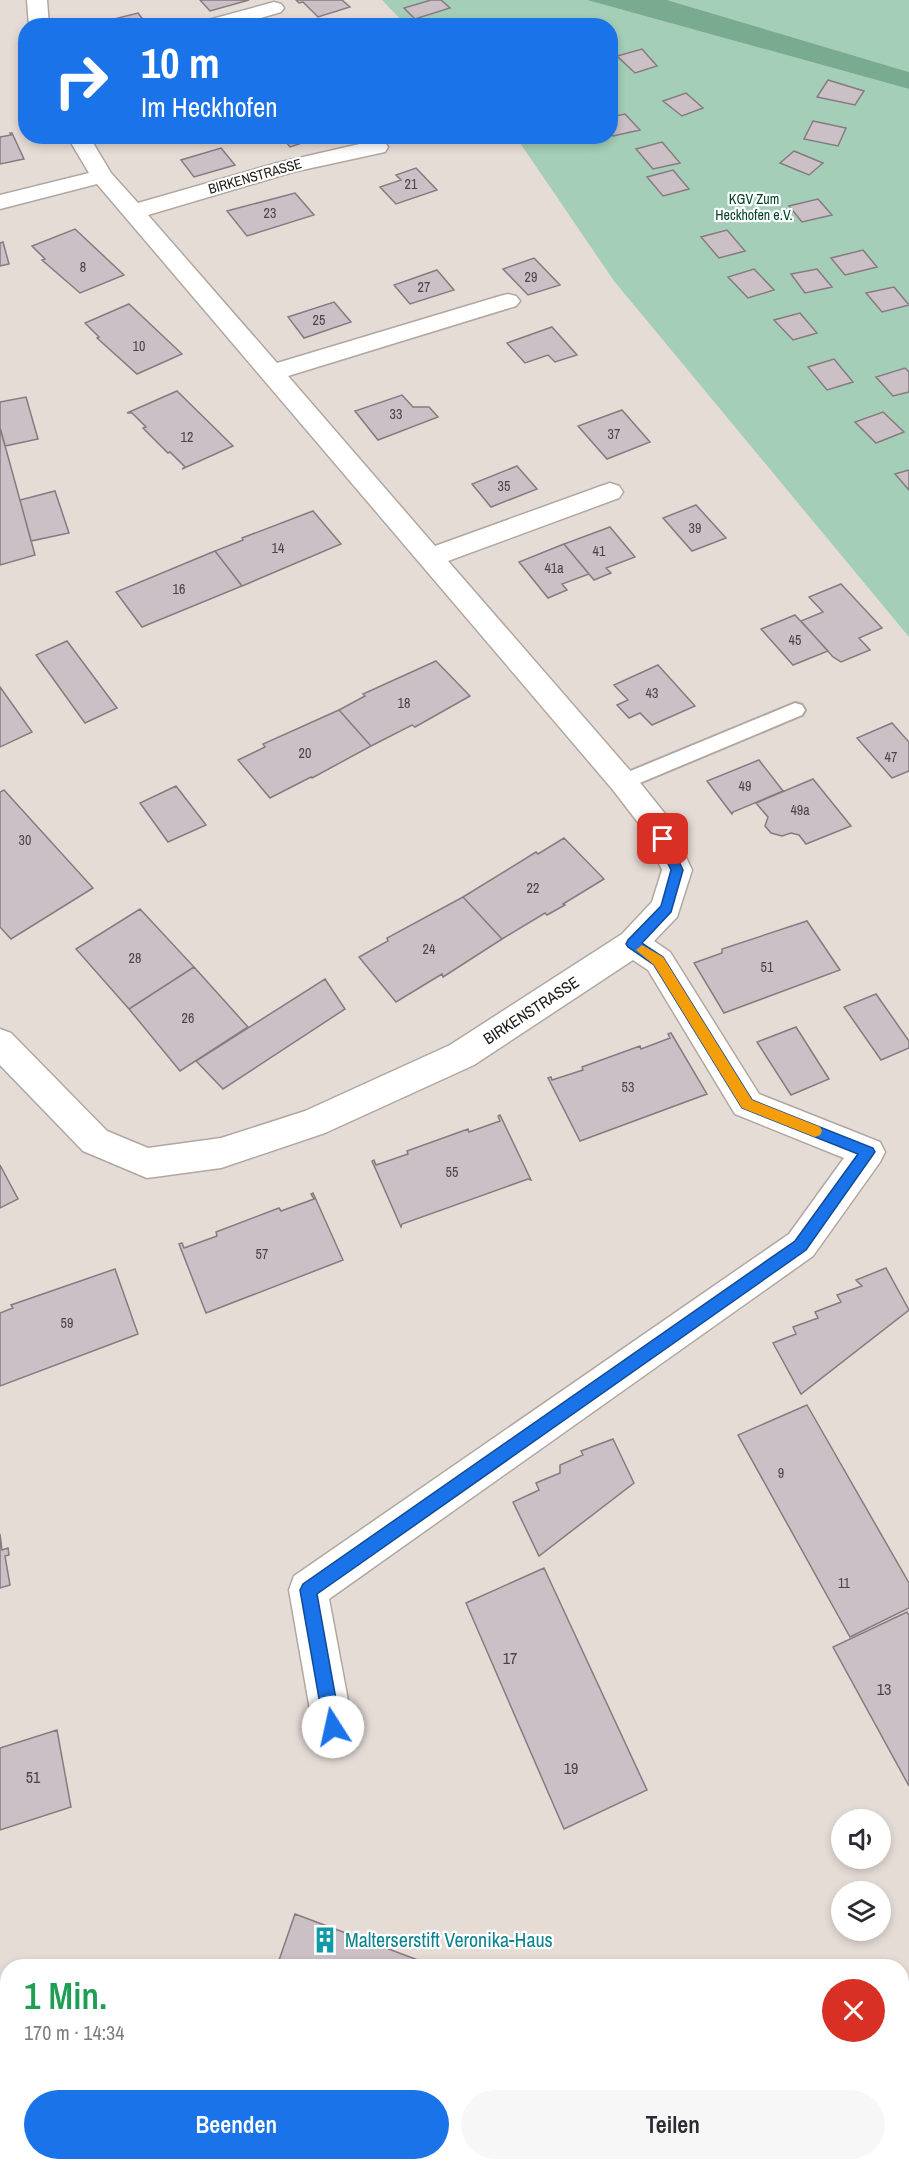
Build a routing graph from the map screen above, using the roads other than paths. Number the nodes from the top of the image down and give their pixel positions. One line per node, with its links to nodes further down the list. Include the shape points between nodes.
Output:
1 (36, 0): 3 (street)
2 (274, 8): 4 (street)
3 (38, 18)
4 (237, 18)
5 (83, 144): 7 (street, BIRKENSTRASSE)
6 (377, 147): 9 (street, BIRKENSTRASSE, via 239,179)
7 (102, 176): 8 (street); 9 (street, BIRKENSTRASSE)
8 (0, 202)
9 (134, 212): 11 (street, BIRKENSTRASSE)
10 (508, 301): 11 (street)
11 (272, 373): 13 (street, BIRKENSTRASSE)
12 (610, 492): 13 (street)
13 (431, 557): 15 (street, BIRKENSTRASSE)
14 (795, 710): 15 (lane)
15 (623, 782): 16 (street, BIRKENSTRASSE, via 655,823 677,870 666,908)
16 (633, 944): 17 (street, BIRKENSTRASSE, via 462,1055 313,1123 221,1153 147,1163 95,1141); 18 (street, via 659,961 747,1104 868,1152 801,1245 308,1590)
17 (0, 1042)
18 (333, 1727)

